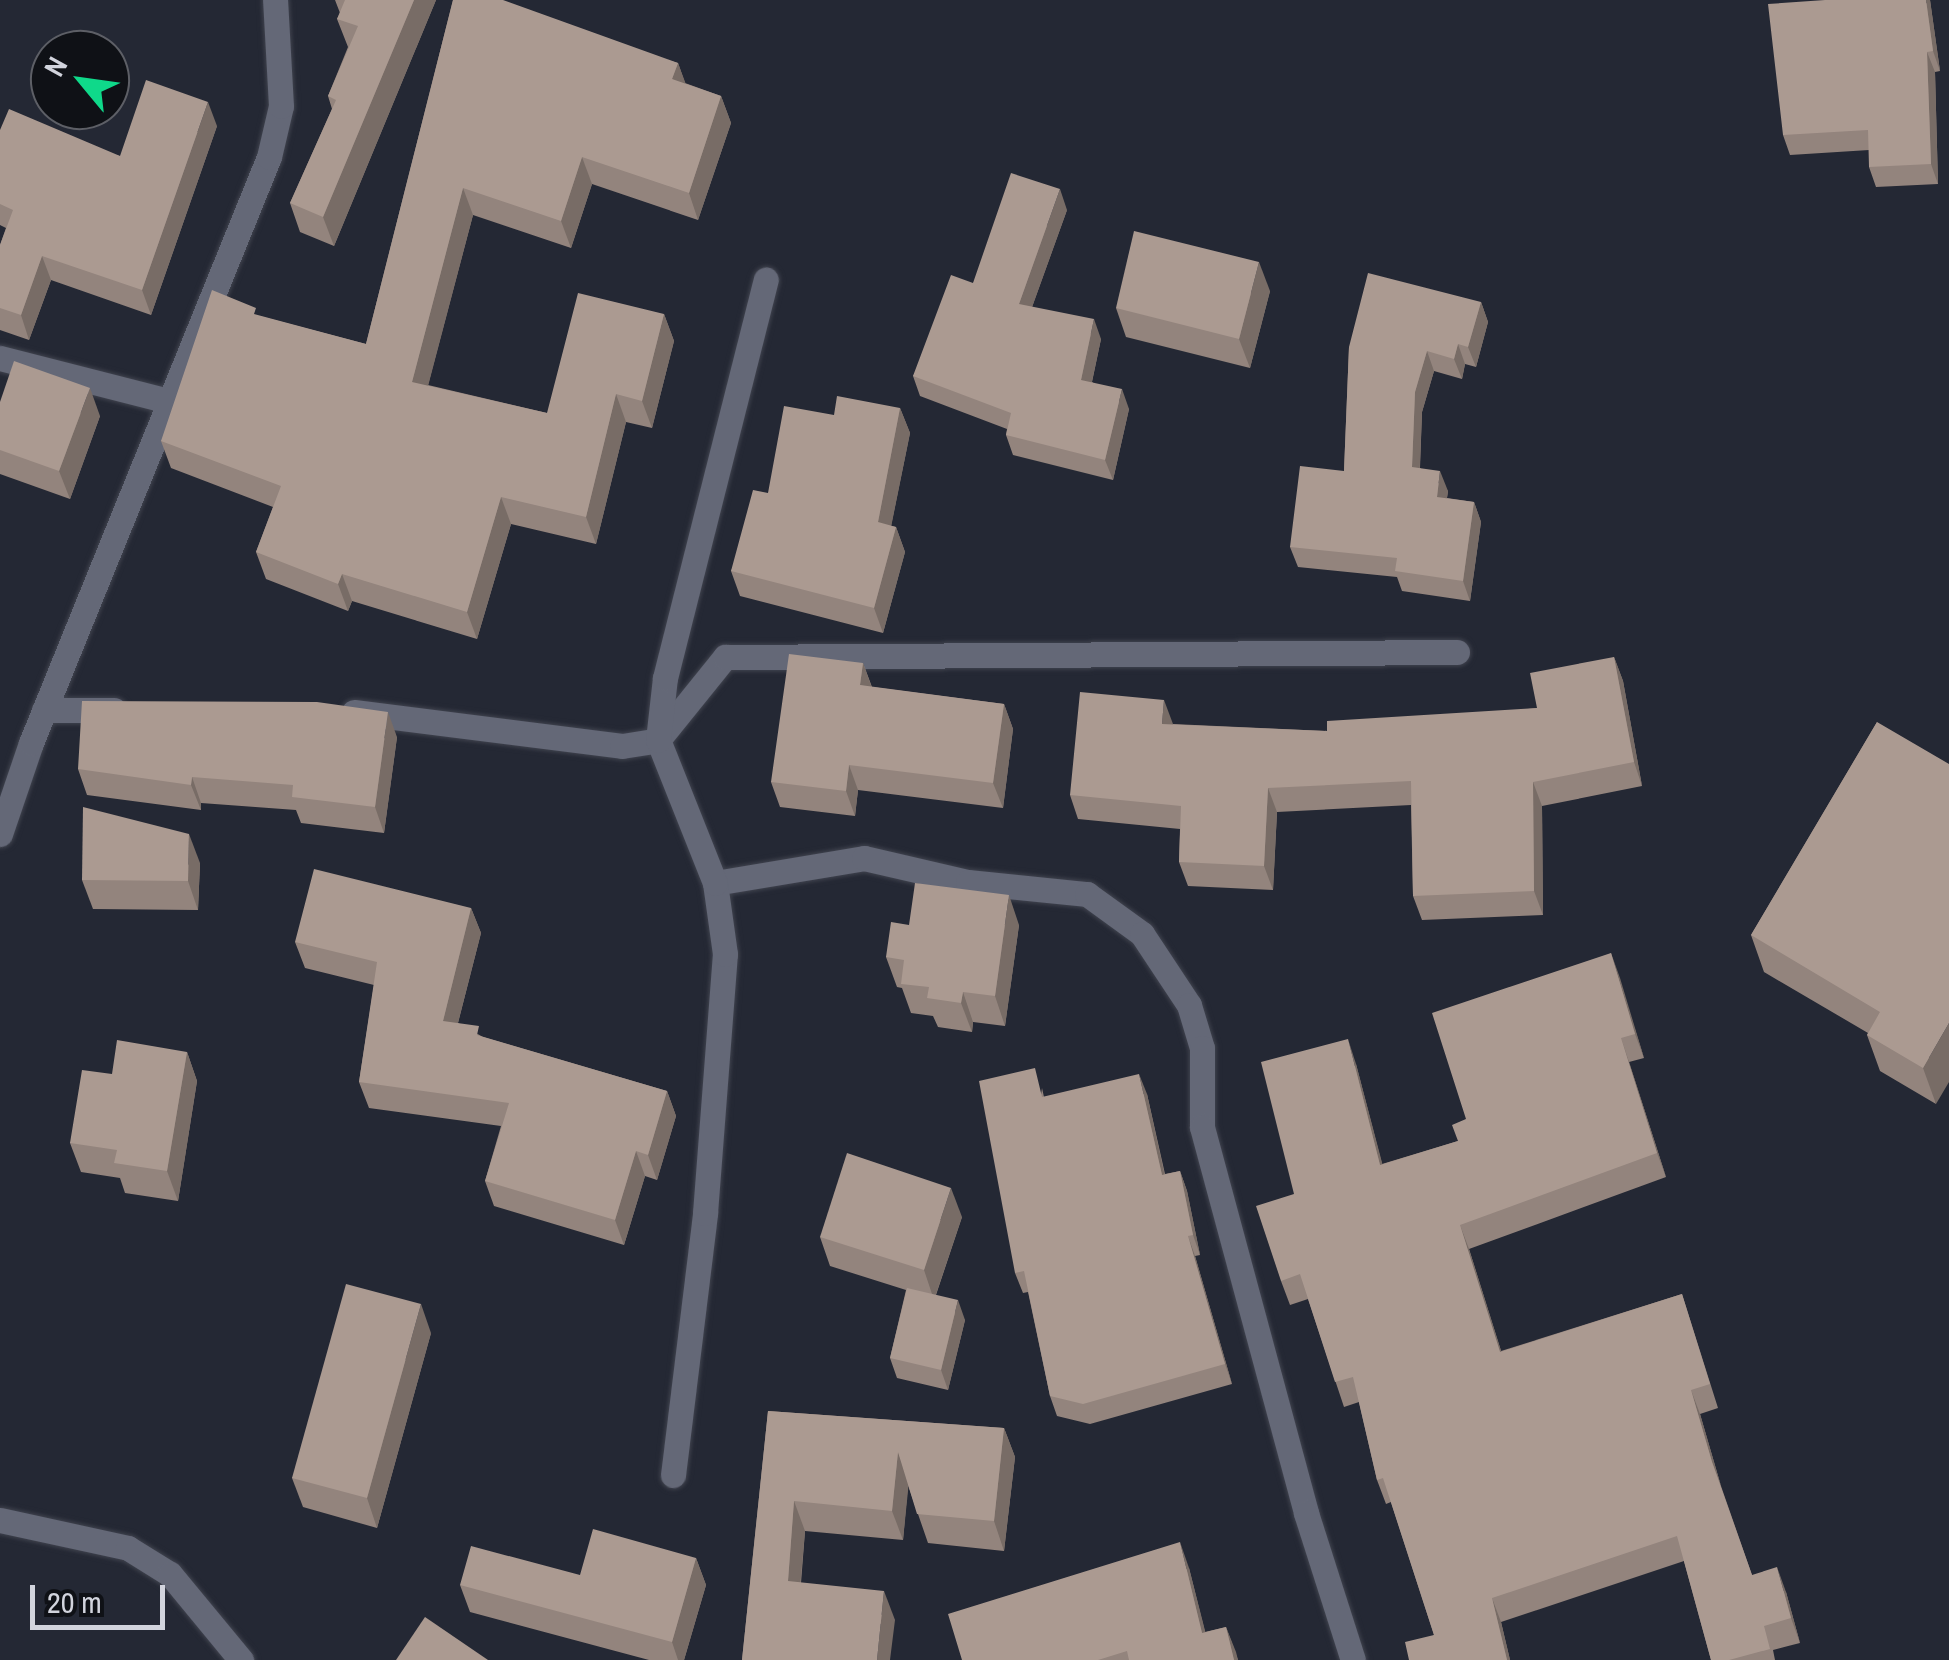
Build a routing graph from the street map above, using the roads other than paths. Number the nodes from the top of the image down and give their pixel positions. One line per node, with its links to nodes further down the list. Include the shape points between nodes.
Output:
1 (275, 0): 4 (street, via 281,106 269,157)
2 (766, 280): 9 (street, via 665,678)
3 (0, 358): 4 (street)
4 (172, 402): 6 (street)
5 (1457, 652): 9 (street, via 725,657)
6 (44, 710): 7 (street); 10 (street)
7 (139, 710)
8 (330, 712): 9 (street, via 386,712 539,740 622,746)
9 (658, 740): 11 (street)
10 (0, 834)
11 (715, 884): 12 (street, via 725,954 705,1212); 15 (street, via 864,858 968,882 1087,894 1142,934 1188,1005 1202,1048 1202,1126 1306,1513)
12 (672, 1475)
13 (0, 1520): 14 (street, via 128,1548 170,1574)
14 (242, 1660)
15 (1353, 1660)

